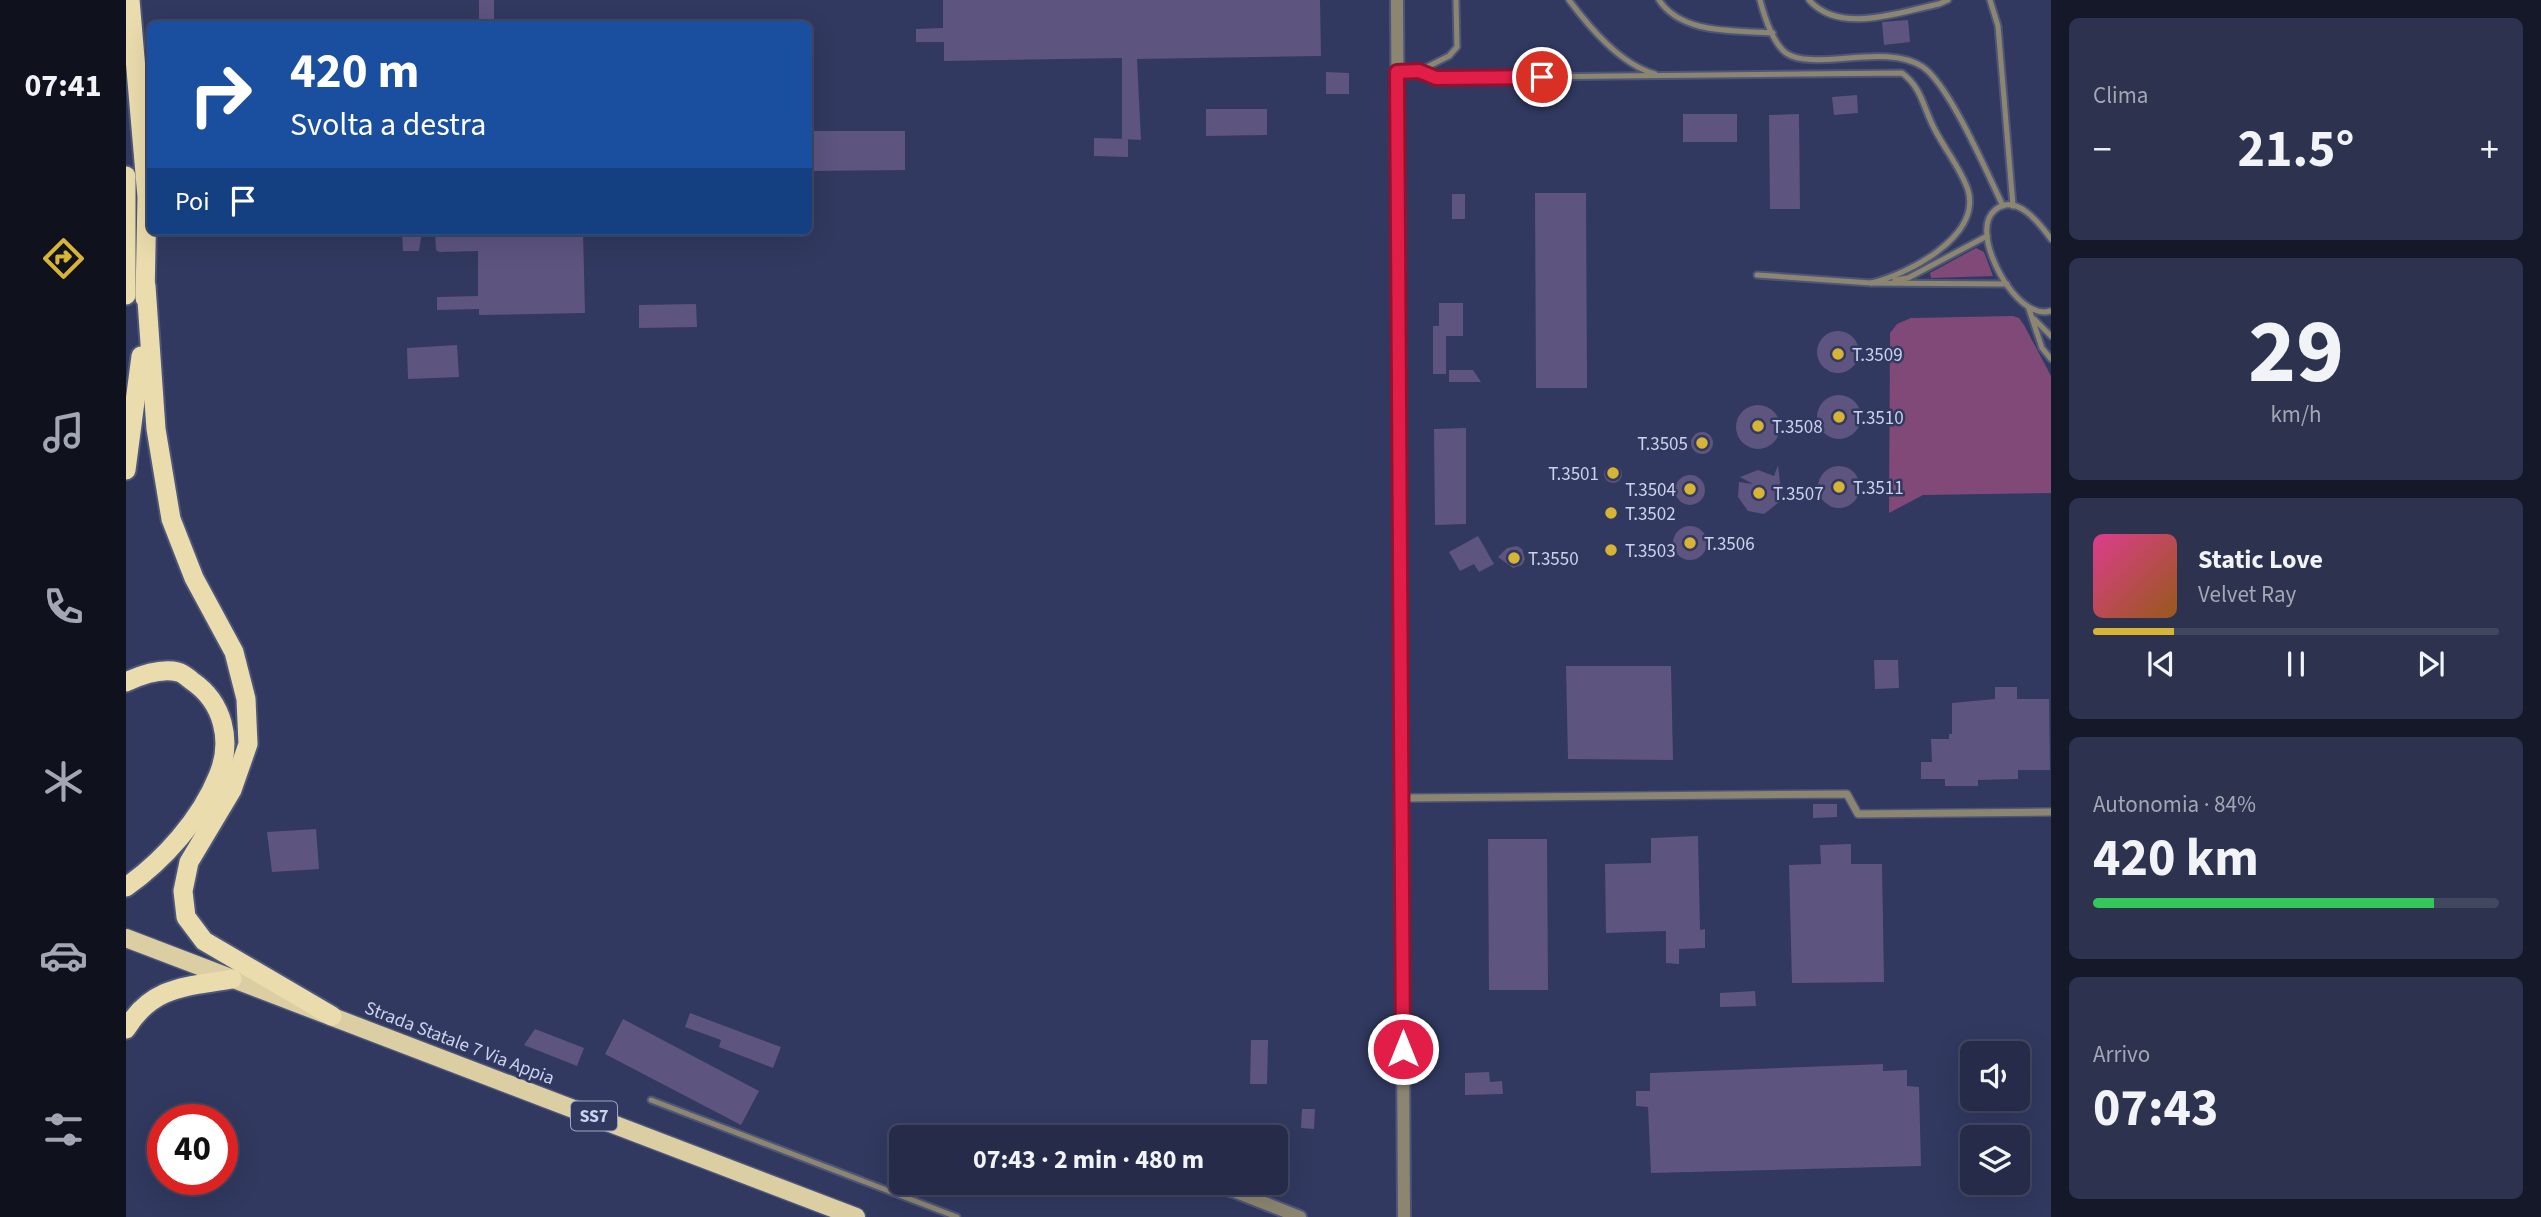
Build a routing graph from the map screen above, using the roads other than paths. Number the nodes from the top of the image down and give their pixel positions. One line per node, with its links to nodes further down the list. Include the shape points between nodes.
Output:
1 (130, 0): 23 (highway, via 147,197)
2 (1397, 0): 12 (street)
3 (1456, 0): 11 (lane, via 1457,47 1449,57)
4 (1569, 0): 13 (lane, via 1620,55 1640,70)
5 (1659, 0): 10 (lane, via 1676,18 1702,27)
6 (1760, 0): 10 (lane)
7 (1809, 0): 8 (lane, via 1833,18 1855,19)
8 (1948, 0)
9 (1990, 0): 16 (lane, via 1998,26)
10 (1773, 33): 15 (lane, via 1786,53 1803,57 1893,58 1924,68 1952,106)
11 (1419, 71): 12 (lane); 13 (lane, via 1436,78)
12 (1397, 72): 32 (street)
13 (1662, 76): 21 (lane, via 1879,72 1902,73 1913,81 1968,191 1968,205 1954,236 1928,261 1894,278)
14 (126, 176): 20 (highway)
15 (2003, 206): 16 (lane); 17 (lane, via 1991,213)
16 (2013, 206): 18 (lane, via 2032,215)
17 (1987, 236): 21 (lane, via 1908,278); 22 (lane)
18 (2051, 239)
19 (1757, 275): 21 (lane)
20 (126, 281): 24 (highway)
21 (1871, 283): 22 (lane)
22 (2007, 284): 25 (lane)
23 (146, 286): 30 (highway); 37 (highway, via 156,429 171,519 194,578 234,652 246,699 248,744 232,790 189,862 183,891 186,917 204,941)
24 (126, 295)
25 (2028, 308): 26 (lane); 27 (lane)
26 (2051, 311)
27 (2032, 317): 28 (lane); 29 (lane, via 2042,348)
28 (2051, 336)
29 (2051, 359)
30 (126, 470)
31 (126, 682): 34 (highway, via 145,673 179,672 205,689 220,711 225,737 219,775 198,811 164,857)
32 (1402, 798): 33 (street, via 1847,794 1858,814); 44 (street)
33 (2051, 812)
34 (126, 887)
35 (126, 939): 36 (main road, Strada Statale 7 Via Appia / SS7)
36 (232, 979): 37 (main road, Strada Statale 7 Via Appia / SS7); 38 (highway, via 164,991 134,1016)
37 (331, 1016): 41 (main road, Strada Statale 7 Via Appia / SS7)
38 (126, 1029)
39 (650, 1100): 42 (lane)
40 (1244, 1195): 43 (street)
41 (856, 1217)
42 (957, 1217)
43 (1300, 1217)
44 (1404, 1217)

